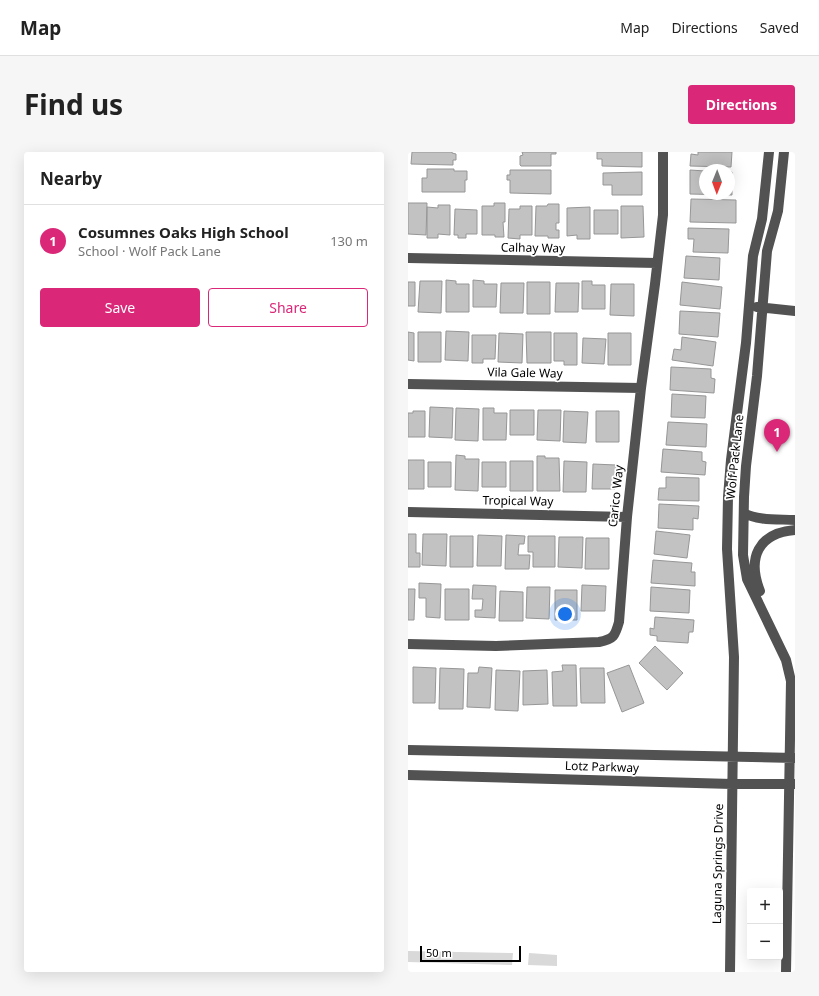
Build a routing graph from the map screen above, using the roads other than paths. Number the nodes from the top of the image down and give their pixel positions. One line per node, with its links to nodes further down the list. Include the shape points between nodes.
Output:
1 (663, 152): 5 (street, Carico Way, via 662,215)
2 (769, 152): 6 (street, Wolf Pack Lane, via 762,219 753,256)
3 (784, 152): 7 (street, Wolf Pack Lane, via 778,211 768,251)
4 (408, 258): 5 (street, Calhay Way)
5 (657, 263): 10 (street, Carico Way)
6 (749, 306): 7 (street); 19 (street, Wolf Pack Lane, via 728,497 727,557 734,657)
7 (763, 308): 8 (street); 12 (street, Wolf Pack Lane, via 746,466)
8 (795, 311)
9 (408, 384): 10 (street, Vila Gale Way)
10 (641, 388): 13 (street, Carico Way)
11 (408, 512): 13 (street, Tropical Way)
12 (744, 513): 14 (street, via 764,518); 17 (street, Wolf Pack Lane, via 743,555 746,574)
13 (627, 517): 16 (street, Carico Way, via 619,622 616,634 609,640 496,646)
14 (795, 520)
15 (795, 530): 17 (street, via 776,533 765,541 757,552 754,566 755,580)
16 (408, 644)
17 (786, 660): 20 (street, Wolf Pack Lane, via 792,691)
18 (408, 750): 19 (street, Lotz Parkway)
19 (733, 756): 20 (street, Lotz Parkway); 22 (street, Laguna Springs Drive)
20 (792, 758): 23 (street)
21 (408, 775): 22 (street, Lotz Parkway)
22 (732, 784): 23 (street, Lotz Parkway); 24 (street, Laguna Springs Drive)
23 (792, 784): 25 (street)
24 (730, 972)
25 (786, 972)

